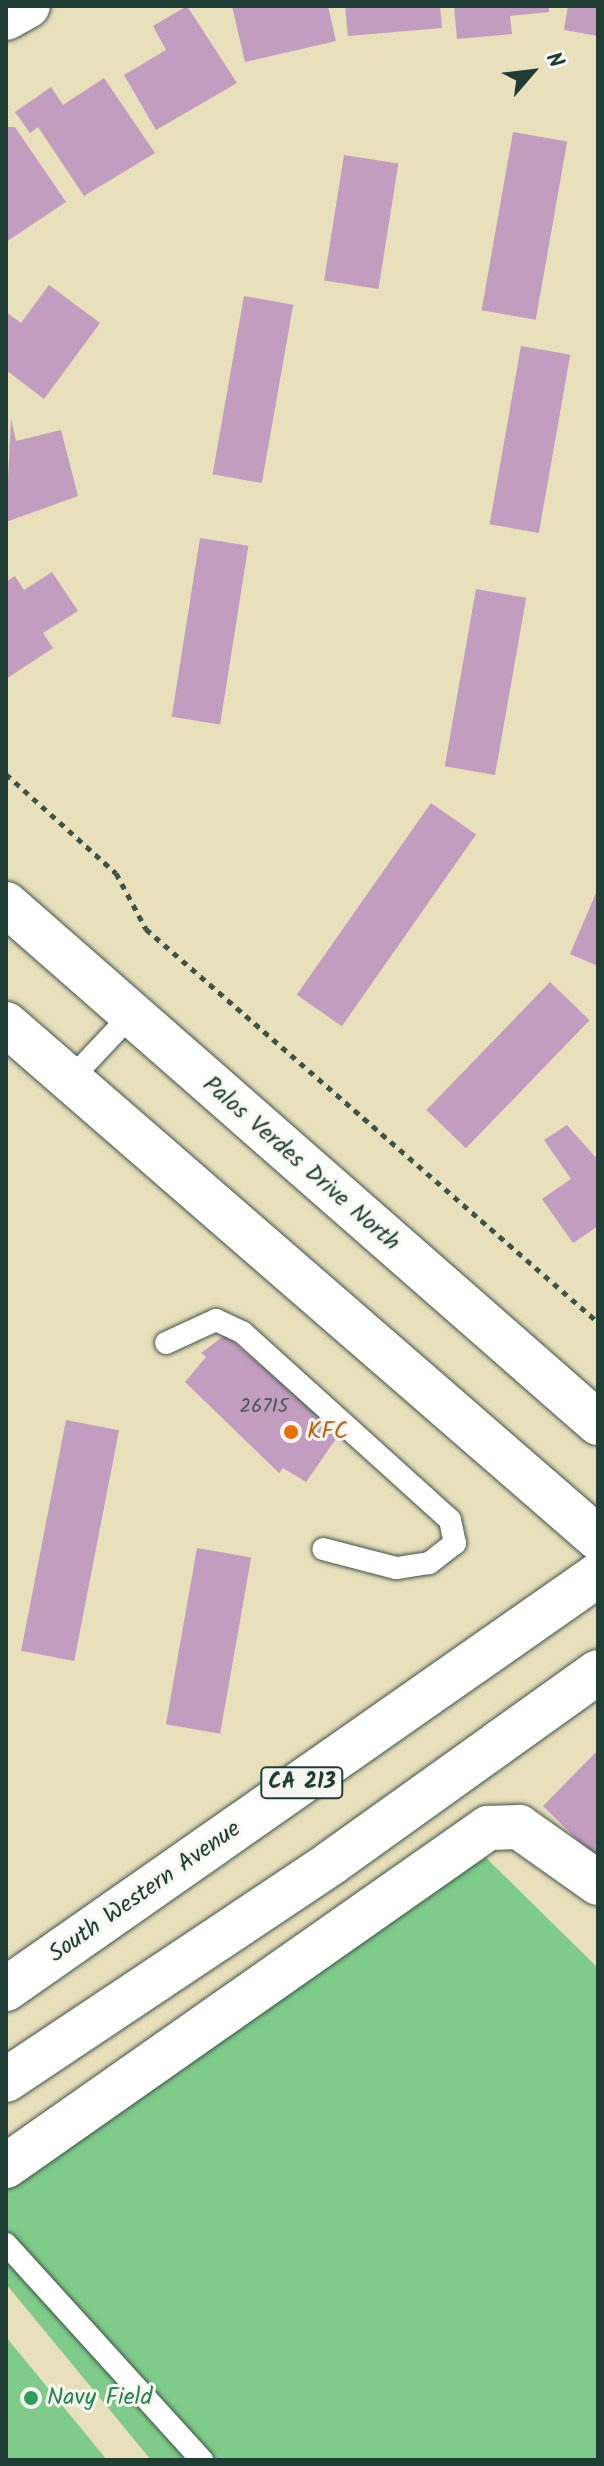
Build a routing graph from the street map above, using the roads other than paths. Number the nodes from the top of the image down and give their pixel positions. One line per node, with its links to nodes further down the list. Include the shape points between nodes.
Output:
1 (28, 6): 2 (main road)
2 (6, 18)
3 (6, 904): 4 (main road, Palos Verdes Drive North)
4 (132, 1014): 6 (lane); 8 (main road, Palos Verdes Drive North)
5 (6, 1024): 6 (main road)
6 (69, 1081): 9 (main road)
7 (166, 1343): 10 (lane, via 216,1320 242,1332 450,1520 455,1543 429,1563 396,1568)
8 (598, 1423)
9 (598, 1538)
10 (323, 1549)
11 (598, 1575): 14 (main road, South Western Avenue / CA 213)
12 (598, 1672): 15 (main road, via 331,1863)
13 (598, 1883): 16 (main road, via 519,1827 488,1828)
14 (6, 1989)
15 (6, 2080)
16 (6, 2166)
17 (6, 2244): 18 (lane)
18 (202, 2460)

